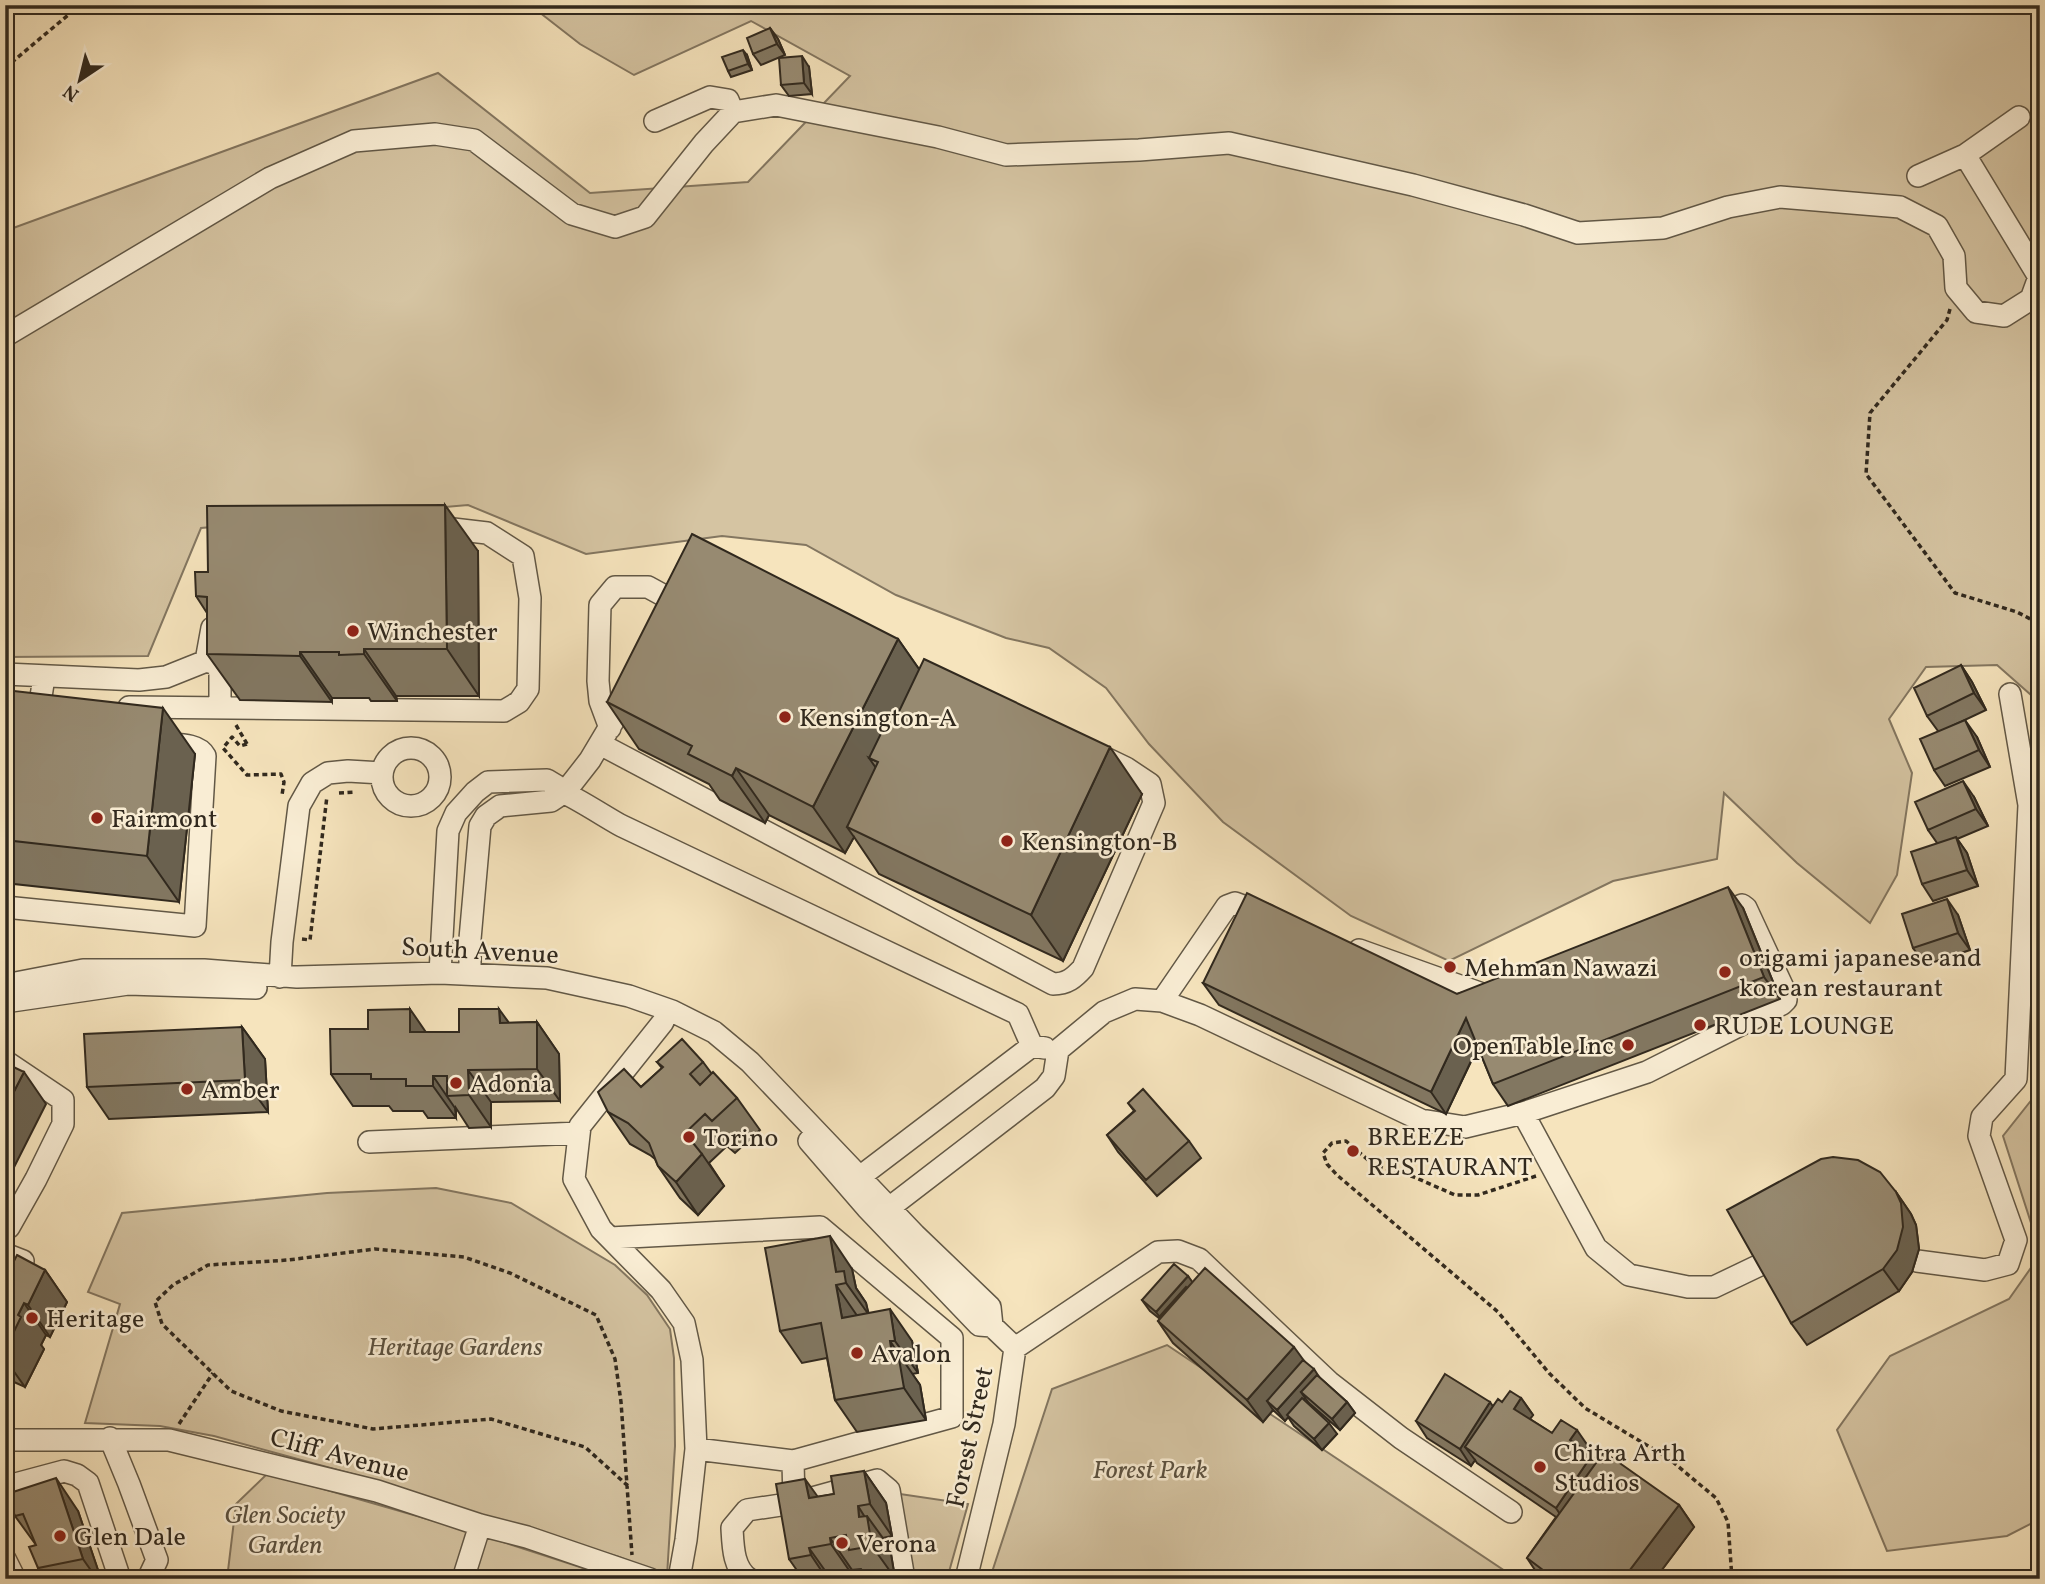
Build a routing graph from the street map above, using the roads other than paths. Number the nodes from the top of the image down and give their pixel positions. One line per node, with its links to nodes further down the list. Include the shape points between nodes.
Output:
1 (733, 112): 3 (street, via 727,100 710,97); 4 (street, via 776,105 1006,155 1229,143 1413,185 1578,233 1663,228 1728,207 1780,197 1900,207 1937,226 1954,256 1956,288 1976,312 2004,316 2031,299 2039,277); 6 (street, via 645,217 615,227 572,214 474,140 435,134 354,141 271,178)
2 (2020, 117): 4 (street)
3 (654, 121)
4 (1965, 155): 5 (street)
5 (1918, 176)
6 (5, 336)
7 (422, 526): 18 (street, via 487,533 523,556 530,598 530,670 528,689 519,702 504,711)
8 (215, 611): 10 (street)
9 (668, 628): 20 (street, via 687,598 648,587 615,587 600,605 598,681)
10 (206, 661): 13 (street, via 166,677 139,680); 18 (street, via 216,664 220,672)
11 (642, 672): 20 (street)
12 (5, 674): 13 (street)
13 (44, 677): 15 (street)
14 (2010, 694): 47 (street, via 2029,805 2016,1079 1982,1117 1979,1136 2016,1240 2008,1264 1985,1270)
15 (32, 702): 16 (street); 19 (street, via 35,731)
16 (64, 707)
17 (103, 707): 18 (street)
18 (220, 707)
19 (49, 732)
20 (605, 736): 22 (street, via 1053,984 1073,979 1083,968 1154,803 1150,784); 24 (street)
21 (142, 742): 25 (street, via 195,747 205,755 195,926)
22 (1076, 744)
23 (382, 773): 31 (street, via 328,773 312,783 299,806)
24 (561, 792): 29 (street, via 547,780 488,782 456,813 448,831); 30 (street, via 551,801 500,806 480,826); 37 (street, via 622,826 1018,1014)
25 (5, 907)
26 (1286, 922): 34 (street, via 1235,903 1227,906)
27 (1691, 927): 40 (street, via 1742,905 1746,908 1786,994 1783,1004 1647,1072)
28 (1337, 942): 33 (street, via 1485,995)
29 (440, 973): 30 (street, South Avenue); 31 (street, South Avenue)
30 (470, 974): 43 (street, South Avenue, via 547,978 629,996 714,1032 750,1062)
31 (280, 977): 32 (street, South Avenue, via 204,970 83,970)
32 (5, 985)
33 (1514, 987)
34 (1162, 1001): 38 (street, via 1135,999 1104,1012); 40 (street, via 1421,1120 1465,1127)
35 (5, 1002): 36 (street, via 128,984 270,988 399,983 536,988 641,1012)
36 (663, 1022): 41 (street); 49 (street, via 713,1045 780,1108 979,1325)
37 (1032, 1046): 38 (street); 43 (street)
38 (1058, 1050): 44 (street, via 1054,1076 1045,1088)
39 (5, 1061): 45 (street, via 63,1100 63,1124)
40 (1523, 1113): 48 (street, via 1596,1248 1629,1275 1688,1287 1714,1287)
41 (579, 1133): 42 (street); 46 (street, via 573,1179)
42 (369, 1142)
43 (861, 1176): 44 (street, South Avenue)
44 (889, 1208): 49 (street, South Avenue, via 990,1307)
45 (5, 1228)
46 (610, 1238): 53 (street, via 661,1290 684,1323 692,1360); 54 (street, via 820,1227 951,1338 952,1417)
47 (1917, 1261)
48 (1762, 1264)
49 (992, 1326): 50 (street, South Avenue)
50 (1015, 1348): 57 (street, via 1158,1252 1178,1251 1199,1259 1329,1382 1401,1438); 69 (street, Forest Street, via 1004,1424)
51 (110, 1438): 52 (street, Cliff Avenue); 58 (street, Cliff Avenue, via 169,1440 377,1491); 64 (street, via 157,1560)
52 (5, 1440)
53 (696, 1449): 54 (street); 66 (street)
54 (793, 1461): 56 (street)
55 (5, 1491): 63 (street, via 8,1486 64,1471 88,1483)
56 (794, 1503): 59 (street); 67 (street, via 747,1510 732,1528 734,1556); 68 (street, via 877,1480 889,1490)
57 (1511, 1512)
58 (481, 1525): 61 (street, Cliff Avenue); 65 (street)
59 (797, 1528)
60 (5, 1559): 62 (street)
61 (641, 1575)
62 (15, 1579)
63 (120, 1579)
64 (148, 1579)
65 (463, 1579)
66 (679, 1579)
67 (749, 1579)
68 (904, 1579)
69 (966, 1579)

